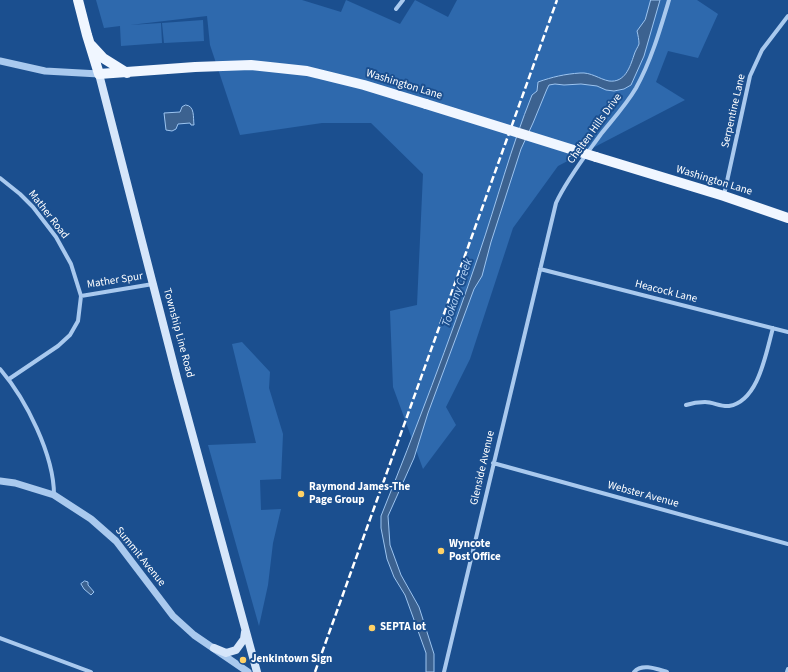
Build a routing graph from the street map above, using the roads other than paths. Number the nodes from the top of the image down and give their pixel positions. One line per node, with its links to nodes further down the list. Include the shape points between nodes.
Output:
1 (78, 0): 6 (main road, Township Line Road)
2 (404, 0): 4 (street)
3 (669, 0): 13 (street, Chelten Hills Drive, via 649,62 636,88 556,203)
4 (396, 9)
5 (788, 16): 11 (street, Serpentine Lane, via 762,50 750,76)
6 (90, 44): 8 (main road, via 103,58); 9 (main road, Township Line Road)
7 (0, 61): 9 (street, Washington Lane, via 45,71)
8 (127, 73): 9 (main road, Washington Lane); 11 (main road, Washington Lane, bridge, via 251,65 307,71 364,85)
9 (99, 74): 14 (main road, Township Line Road)
10 (0, 178): 15 (street, Mather Road, via 29,203 56,237 71,264)
11 (724, 196): 12 (main road, Washington Lane)
12 (788, 218)
13 (540, 269): 16 (street, Heacock Lane); 21 (street, Glenside Avenue)
14 (152, 284): 15 (street, Mather Spur); 25 (main road, Township Line Road)
15 (81, 296): 19 (street, Mather Road, via 78,321 70,335)
16 (773, 328): 17 (street, Heacock Lane); 20 (street, via 758,377 747,396 728,406 705,402)
17 (788, 332)
18 (0, 369): 19 (street)
19 (9, 379): 23 (street, via 40,437 54,484)
20 (686, 405)
21 (493, 463): 24 (street, Webster Avenue); 32 (street, Glenside Avenue)
22 (0, 481): 23 (street, Summit Avenue, via 16,483)
23 (54, 495): 27 (street, Summit Avenue, via 91,519 116,540 173,616 194,635)
24 (788, 544)
25 (245, 630): 27 (main road, via 244,640 236,650 226,652); 31 (main road, Township Line Road)
26 (0, 638): 29 (street)
27 (214, 648): 30 (street, Summit Avenue)
28 (788, 669): 35 (street)
29 (91, 672)
30 (248, 672)
31 (257, 672)
32 (444, 672)
33 (634, 672): 34 (street, via 649,667)
34 (667, 672)
35 (787, 672)

